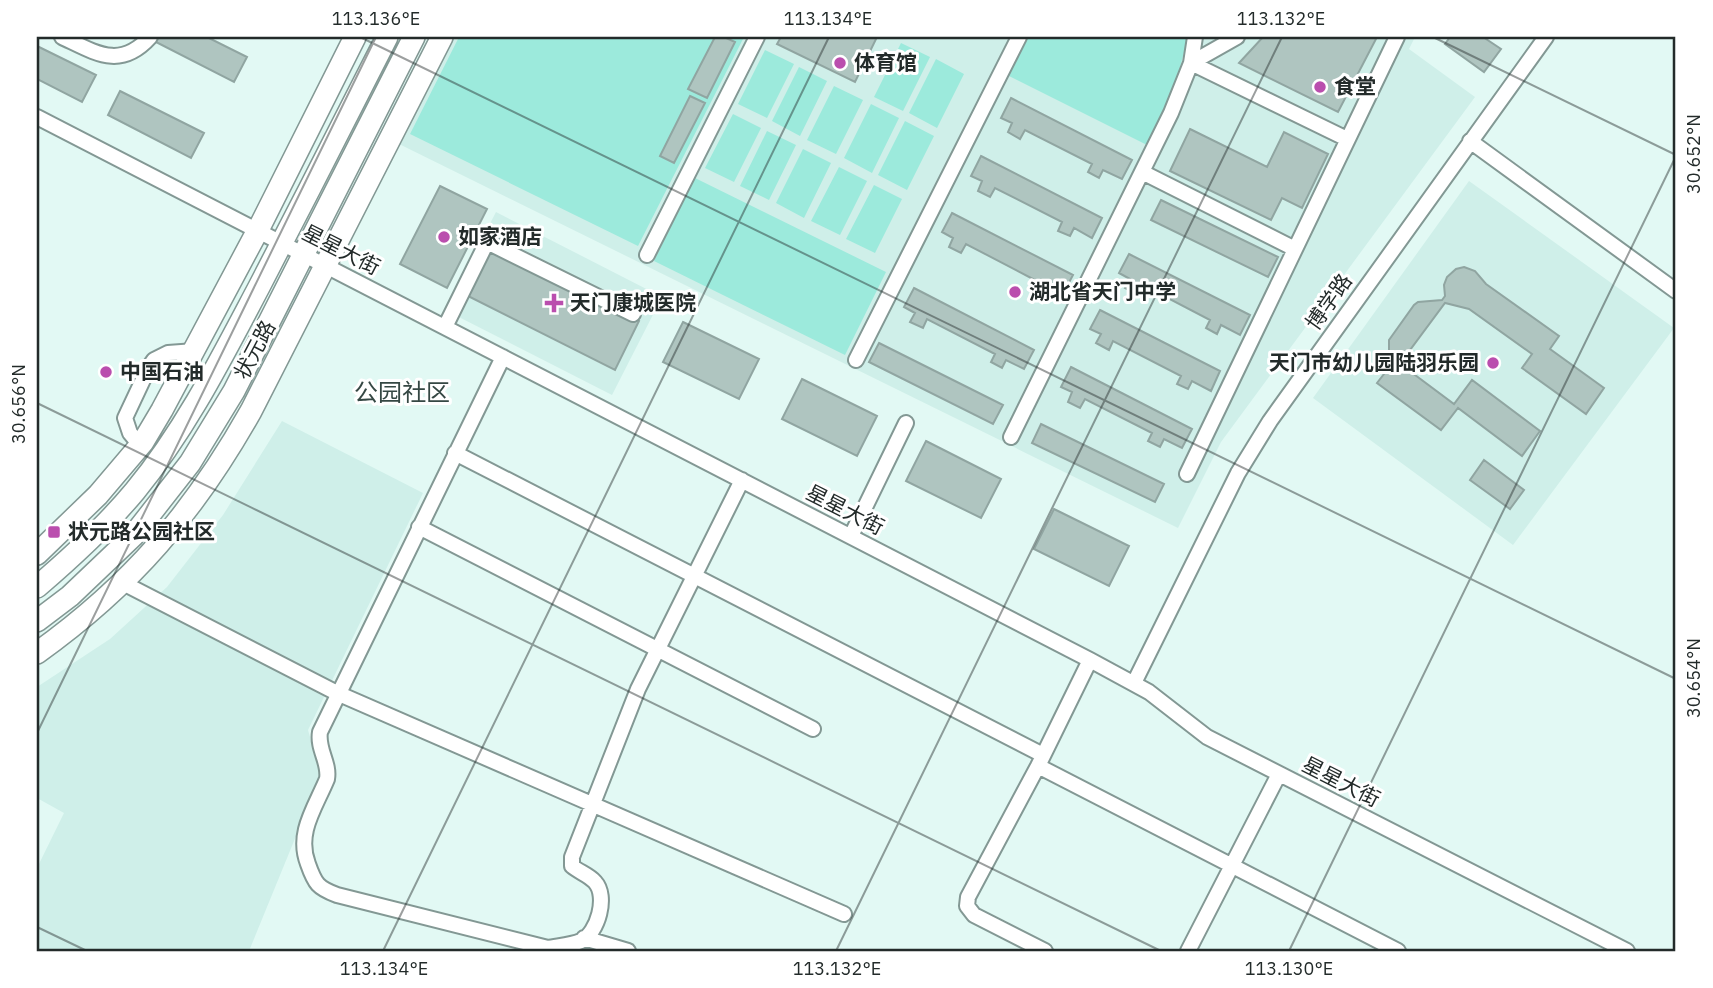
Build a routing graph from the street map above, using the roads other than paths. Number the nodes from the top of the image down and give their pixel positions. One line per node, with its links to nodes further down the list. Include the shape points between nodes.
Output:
1 (62, 37): 2 (street, via 99,55 121,57 138,50)
2 (150, 37)
3 (355, 37): 18 (highway)
4 (387, 37): 19 (highway, 状元路)
5 (414, 37): 21 (highway, 状元路)
6 (442, 37): 23 (highway)
7 (757, 37): 22 (street)
8 (1019, 37): 30 (street)
9 (1195, 37): 13 (street)
10 (1237, 37): 13 (street)
11 (1397, 37): 15 (street)
12 (1546, 37): 16 (street, 博学路)
13 (1191, 63): 15 (street); 17 (street)
14 (37, 117): 18 (street, 星星大街)
15 (1348, 139): 20 (street)
16 (1470, 141): 24 (street); 50 (street, 博学路, via 1254,446)
17 (1142, 172): 20 (street); 32 (street)
18 (258, 230): 19 (street, 星星大街); 28 (highway)
19 (282, 243): 21 (street, 星星大街); 27 (highway, 状元路)
20 (1295, 249): 37 (street)
21 (304, 255): 23 (street, 星星大街); 34 (highway, 状元路)
22 (647, 255)
23 (326, 266): 26 (street, 星星大街); 39 (highway, via 245,422)
24 (1676, 291)
25 (633, 314): 26 (street, via 487,242)
26 (445, 327): 29 (street, 星星大街)
27 (228, 346): 28 (highway); 36 (highway, 状元路)
28 (195, 351): 33 (highway); 33 (street, via 161,355 149,368 125,418)
29 (503, 357): 35 (street); 38 (street, 星星大街)
30 (856, 360)
31 (906, 423): 41 (street)
32 (1011, 438)
33 (140, 445): 36 (highway); 42 (highway, via 98,495)
34 (200, 447): 39 (highway); 46 (highway, 状元路, via 133,536)
35 (455, 453): 40 (street); 43 (street)
36 (157, 463): 45 (highway, 状元路, via 103,527)
37 (1187, 474)
38 (742, 480): 41 (street, 星星大街); 43 (street)
39 (198, 495): 44 (highway)
40 (419, 527): 47 (street); 51 (street)
41 (850, 536): 49 (street, 星星大街)
42 (37, 554)
43 (695, 576): 47 (street); 53 (street)
44 (123, 583): 48 (highway); 51 (street)
45 (37, 587)
46 (37, 621)
47 (658, 650): 52 (street); 55 (street)
48 (37, 653)
49 (1090, 660): 50 (street, 星星大街); 53 (street)
50 (1134, 683): 54 (street, 星星大街, via 1207,737)
51 (337, 693): 55 (street); 58 (street, via 318,742 327,779 302,840 314,880 322,889 548,948)
52 (813, 729)
53 (1040, 760): 56 (street); 60 (street, via 967,906 984,922)
54 (1279, 774): 56 (street); 63 (street, 星星大街)
55 (592, 805): 57 (street); 58 (street, via 572,857 572,866 600,888 597,917)
56 (1232, 865): 61 (street); 62 (street)
57 (844, 914)
58 (584, 938): 59 (street)
59 (628, 951)
60 (1045, 951)
61 (1188, 951)
62 (1398, 951)
63 (1627, 951)

